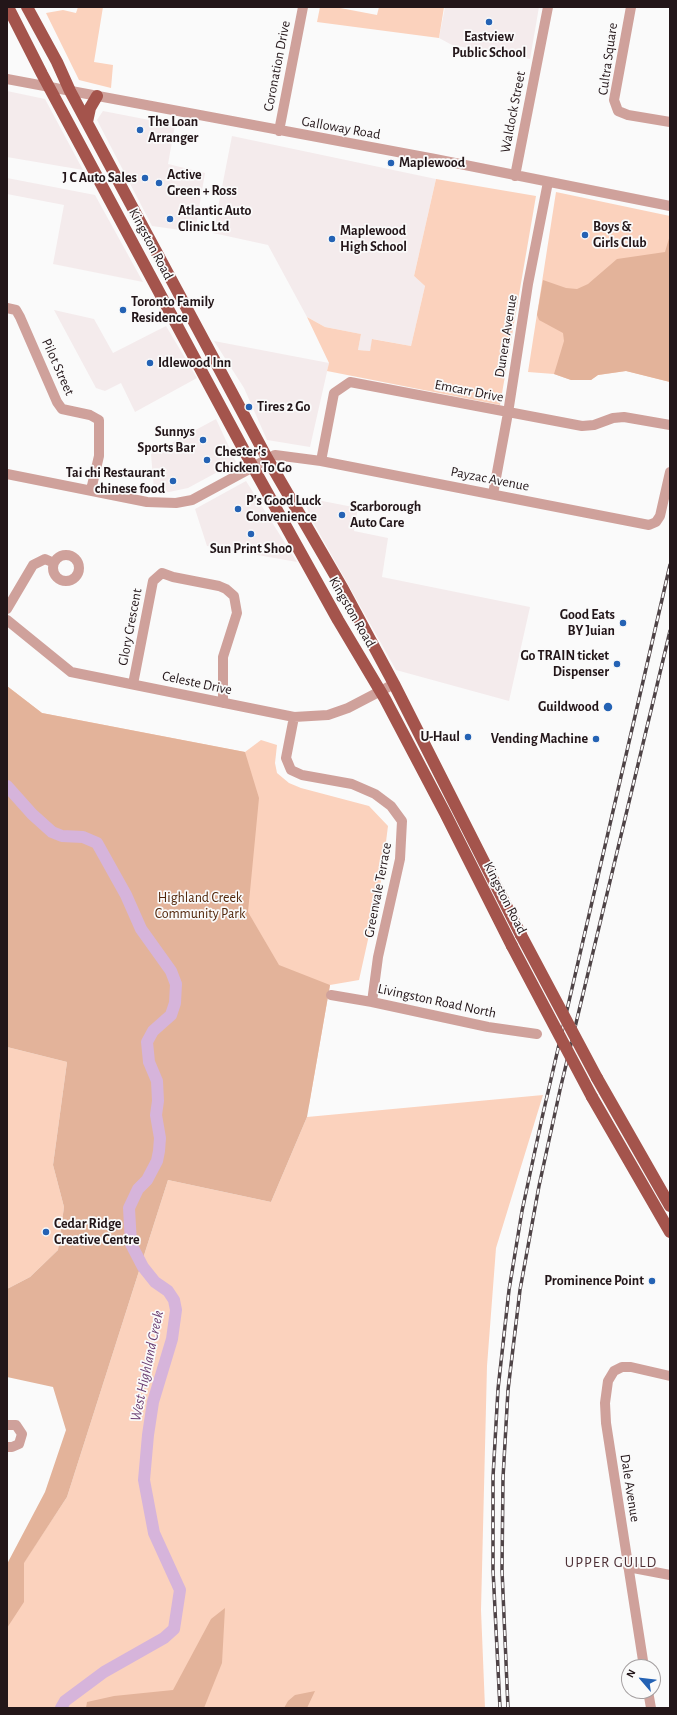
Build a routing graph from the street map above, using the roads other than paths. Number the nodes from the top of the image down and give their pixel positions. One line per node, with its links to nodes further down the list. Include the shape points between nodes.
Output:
1 (8, 7): 7 (main road, Kingston Road)
2 (28, 7): 8 (main road, Kingston Road)
3 (303, 7): 12 (street, Coronation Drive)
4 (548, 7): 13 (street, Waldock Street)
5 (631, 7): 11 (street, Cultra Square, via 614,100 618,111 628,115)
6 (7, 79): 7 (street, Galloway Road)
7 (50, 88): 8 (street, Galloway Road); 21 (main road, Kingston Road)
8 (70, 91): 9 (street, Galloway Road); 10 (main road, Kingston Road)
9 (97, 96): 10 (main road, via 90,108); 12 (street, Galloway Road)
10 (87, 122): 19 (main road, Kingston Road)
11 (670, 122)
12 (279, 131): 13 (street, Galloway Road)
13 (515, 176): 14 (street, Galloway Road)
14 (548, 182): 15 (street, Galloway Road); 17 (street, Dunera Avenue)
15 (670, 206)
16 (7, 308): 24 (street, Pilot Street, via 16,310 20,317 62,409 90,415 99,420 99,456)
17 (508, 413): 18 (street, Emcarr Drive, via 582,426 624,417); 20 (street, Emcarr Drive, via 350,382 334,393); 25 (street, Dunera Avenue)
18 (670, 425)
19 (267, 458): 20 (street, Payzac Avenue, via 275,455); 21 (street); 30 (main road, Kingston Road, via 343,589)
20 (321, 461): 25 (street, Payzac Avenue)
21 (253, 467): 24 (street, via 192,500 176,503 146,502); 31 (main road, Kingston Road, via 338,620)
22 (670, 472): 25 (street, Payzac Avenue, via 660,516 656,522 649,525)
23 (7, 474): 24 (street)
24 (91, 490)
25 (493, 494)
26 (54, 563): 27 (street, via 45,559 33,564)
27 (7, 609)
28 (7, 620): 29 (street, Celeste Drive, via 71,672)
29 (133, 684): 32 (street, Celeste Drive); 32 (street, Glory Crescent, via 153,581 162,573 219,586 234,596 238,614 224,657)
30 (394, 684): 31 (street, Celeste Drive); 37 (main road, Kingston Road, bridge, via 521,935 597,1078)
31 (381, 691): 33 (street, Celeste Drive, via 328,715); 38 (main road, Kingston Road, bridge, via 446,812 547,1016)
32 (223, 703): 33 (street, Celeste Drive)
33 (294, 717): 35 (street, Greenvale Terrace, via 286,758 292,770 302,775 352,784 375,794 391,806 402,821 400,858 378,957)
34 (331, 996): 35 (street, Livingston Road North)
35 (372, 1002): 36 (street, Livingston Road North, via 488,1027)
36 (537, 1034)
37 (670, 1206)
38 (670, 1232)
39 (670, 1376): 42 (street, Dale Avenue, via 622,1367 614,1371 608,1381 606,1423)
40 (7, 1425): 41 (street, via 16,1425 22,1434 19,1444)
41 (7, 1447)
42 (628, 1567): 43 (street); 44 (street, Dale Avenue)
43 (670, 1575)
44 (643, 1659)

